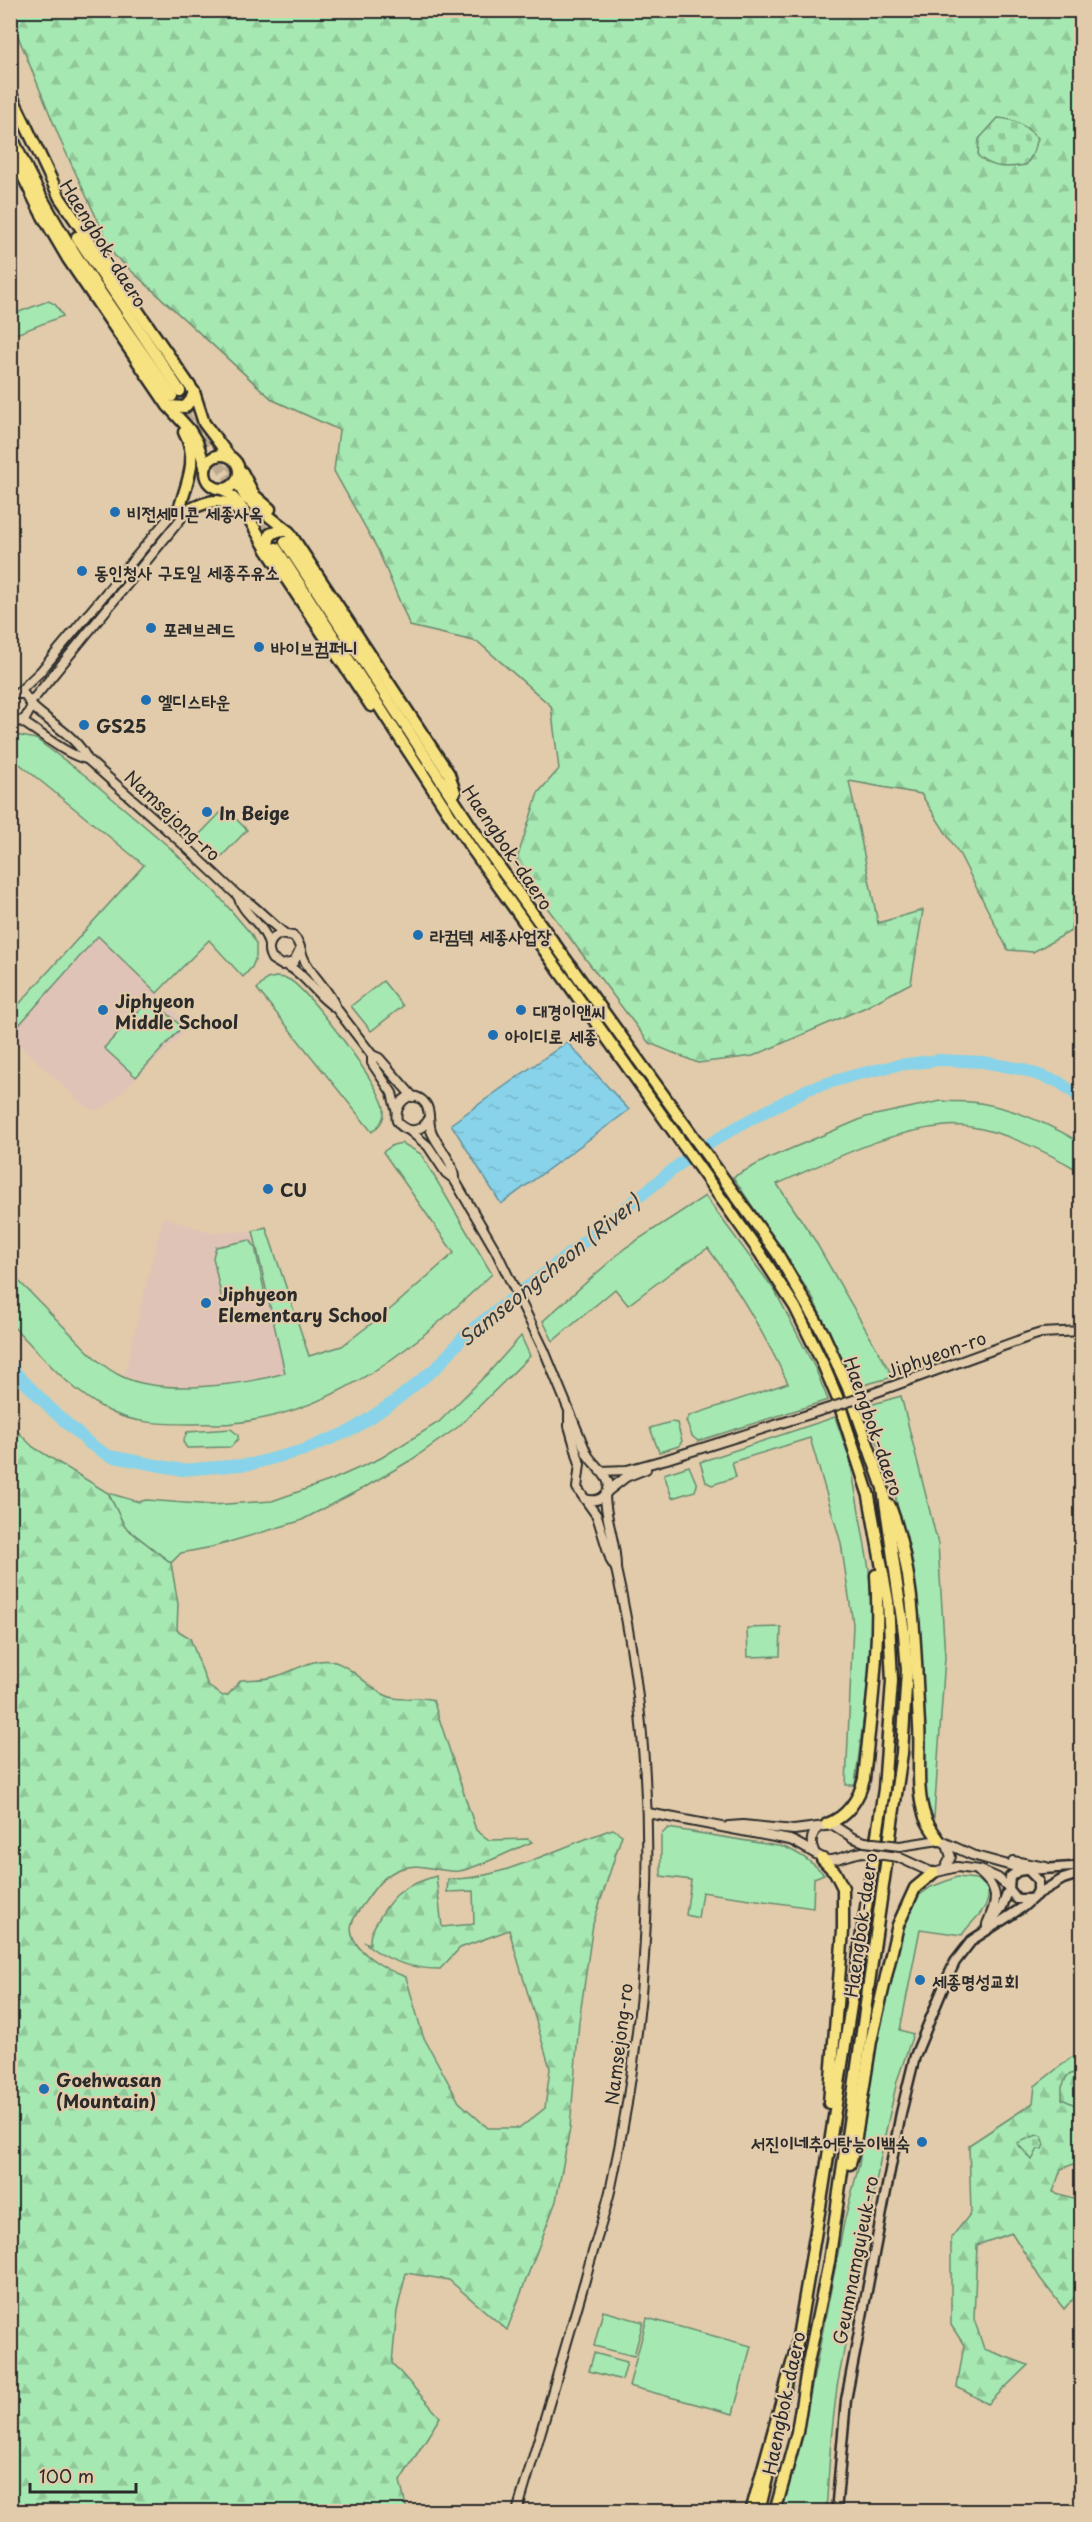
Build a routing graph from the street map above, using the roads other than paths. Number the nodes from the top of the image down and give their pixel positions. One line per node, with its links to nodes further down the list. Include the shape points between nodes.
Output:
1 (10, 92): 5 (highway, via 60,198)
2 (10, 107): 6 (highway, Haengbok-daero, via 63,213)
3 (10, 132): 6 (highway, Haengbok-daero, via 66,237)
4 (10, 150): 6 (highway, via 68,259)
5 (194, 392): 6 (highway, via 185,406); 7 (highway, via 204,423)
6 (174, 398): 8 (highway, via 197,442); 10 (highway, via 193,457)
7 (235, 465): 8 (highway, via 218,455); 9 (highway, via 233,485); 11 (highway, via 246,498)
8 (205, 468): 9 (highway, via 208,482); 10 (highway)
9 (220, 489): 10 (highway); 11 (highway, via 237,500)
10 (184, 506): 11 (highway, via 212,500 228,502); 12 (street, via 40,672); 13 (street)
11 (279, 543): 33 (highway, Haengbok-daero, via 480,840 777,1253 823,1333 848,1388); 36 (highway, Haengbok-daero, via 470,846 795,1307 837,1397 869,1496)
12 (14, 693): 13 (street, Namsejong-ro, via 28,698)
13 (31, 704): 14 (street, via 29,715); 15 (street, Namsejong-ro, via 81,747)
14 (15, 722): 15 (street, Namsejong-ro, via 43,734 75,757)
15 (87, 759): 16 (street, Namsejong-ro)
16 (238, 896): 17 (street, Namsejong-ro); 18 (street, Namsejong-ro, via 240,904 264,930)
17 (284, 933): 18 (street); 19 (street, via 296,939)
18 (269, 945): 20 (street, via 272,959)
19 (300, 950): 20 (street, via 298,958); 21 (street)
20 (286, 965): 21 (street)
21 (336, 1008): 22 (street)
22 (372, 1055): 23 (street); 24 (street, via 372,1063 392,1093)
23 (413, 1097): 24 (street, via 402,1100); 25 (street, via 426,1104)
24 (396, 1110): 26 (street, via 397,1121)
25 (429, 1119): 26 (street, via 422,1128); 27 (street, via 435,1141 454,1169)
26 (410, 1131): 27 (street, via 428,1146)
27 (454, 1179): 29 (street, via 496,1251)
28 (1082, 1331): 30 (street, Jiphyeon-ro, bridge, via 1028,1337 826,1409)
29 (569, 1413): 31 (street, via 592,1464); 32 (street)
30 (667, 1459): 31 (street, Jiphyeon-ro, via 627,1470); 34 (street, Jiphyeon-ro, via 626,1477)
31 (599, 1470): 32 (street, via 587,1470); 34 (street, via 608,1481)
32 (579, 1477): 35 (street, via 577,1488)
33 (882, 1488): 41 (highway, via 897,1524 913,1621 920,1794 925,1818); 54 (highway, Haengbok-daero, via 904,1634 907,1702)
34 (606, 1493): 35 (street, via 596,1500); 37 (street, Namsejong-ro)
35 (585, 1499): 37 (street, Namsejong-ro, via 597,1516)
36 (873, 1530): 39 (highway, via 880,1618 864,1779 847,1811 839,1820); 53 (highway, Haengbok-daero, via 888,1601 890,1730)
37 (616, 1569): 38 (street, Namsejong-ro, via 634,1661)
38 (648, 1813): 40 (street); 57 (street, Namsejong-ro, via 646,1914 630,2084 612,2178)
39 (824, 1825): 40 (street, via 794,1830); 41 (street, bridge, via 839,1827 864,1842 900,1846); 42 (street, via 816,1829 811,1840)
40 (725, 1826): 42 (street, via 790,1840)
41 (942, 1841): 43 (street, via 972,1855); 48 (street, via 951,1857)
42 (818, 1855): 48 (street, bridge, via 834,1860 863,1852 898,1857); 53 (highway, via 835,1872 843,1888)
43 (999, 1861): 45 (street); 47 (street)
44 (1082, 1864): 45 (main road)
45 (1059, 1868): 47 (main road)
46 (976, 1869): 48 (street, via 957,1867); 50 (street, via 998,1878); 52 (street, via 996,1893)
47 (1026, 1870): 50 (main road, Geumnamgujeuk-ro, via 1013,1873); 51 (main road, via 1038,1880)
48 (939, 1872): 54 (highway, via 915,1888 898,1925 871,2041 854,2149)
49 (1082, 1873): 51 (main road, Geumnamgujeuk-ro, via 1063,1879)
50 (1009, 1888): 51 (main road, via 1017,1899); 52 (main road, Geumnamgujeuk-ro, via 1002,1907)
51 (1034, 1897): 52 (main road, Geumnamgujeuk-ro)
52 (985, 1929): 62 (main road, Geumnamgujeuk-ro, via 956,1962 908,2080 846,2400)
53 (823, 2189): 55 (highway, Haengbok-daero)
54 (840, 2193): 56 (highway, Haengbok-daero)
55 (796, 2349): 58 (highway, Haengbok-daero); 59 (highway)
56 (808, 2363): 60 (highway); 61 (highway, Haengbok-daero, via 797,2432)
57 (517, 2511)
58 (751, 2511)
59 (759, 2511)
60 (769, 2511)
61 (775, 2511)
62 (836, 2511)

